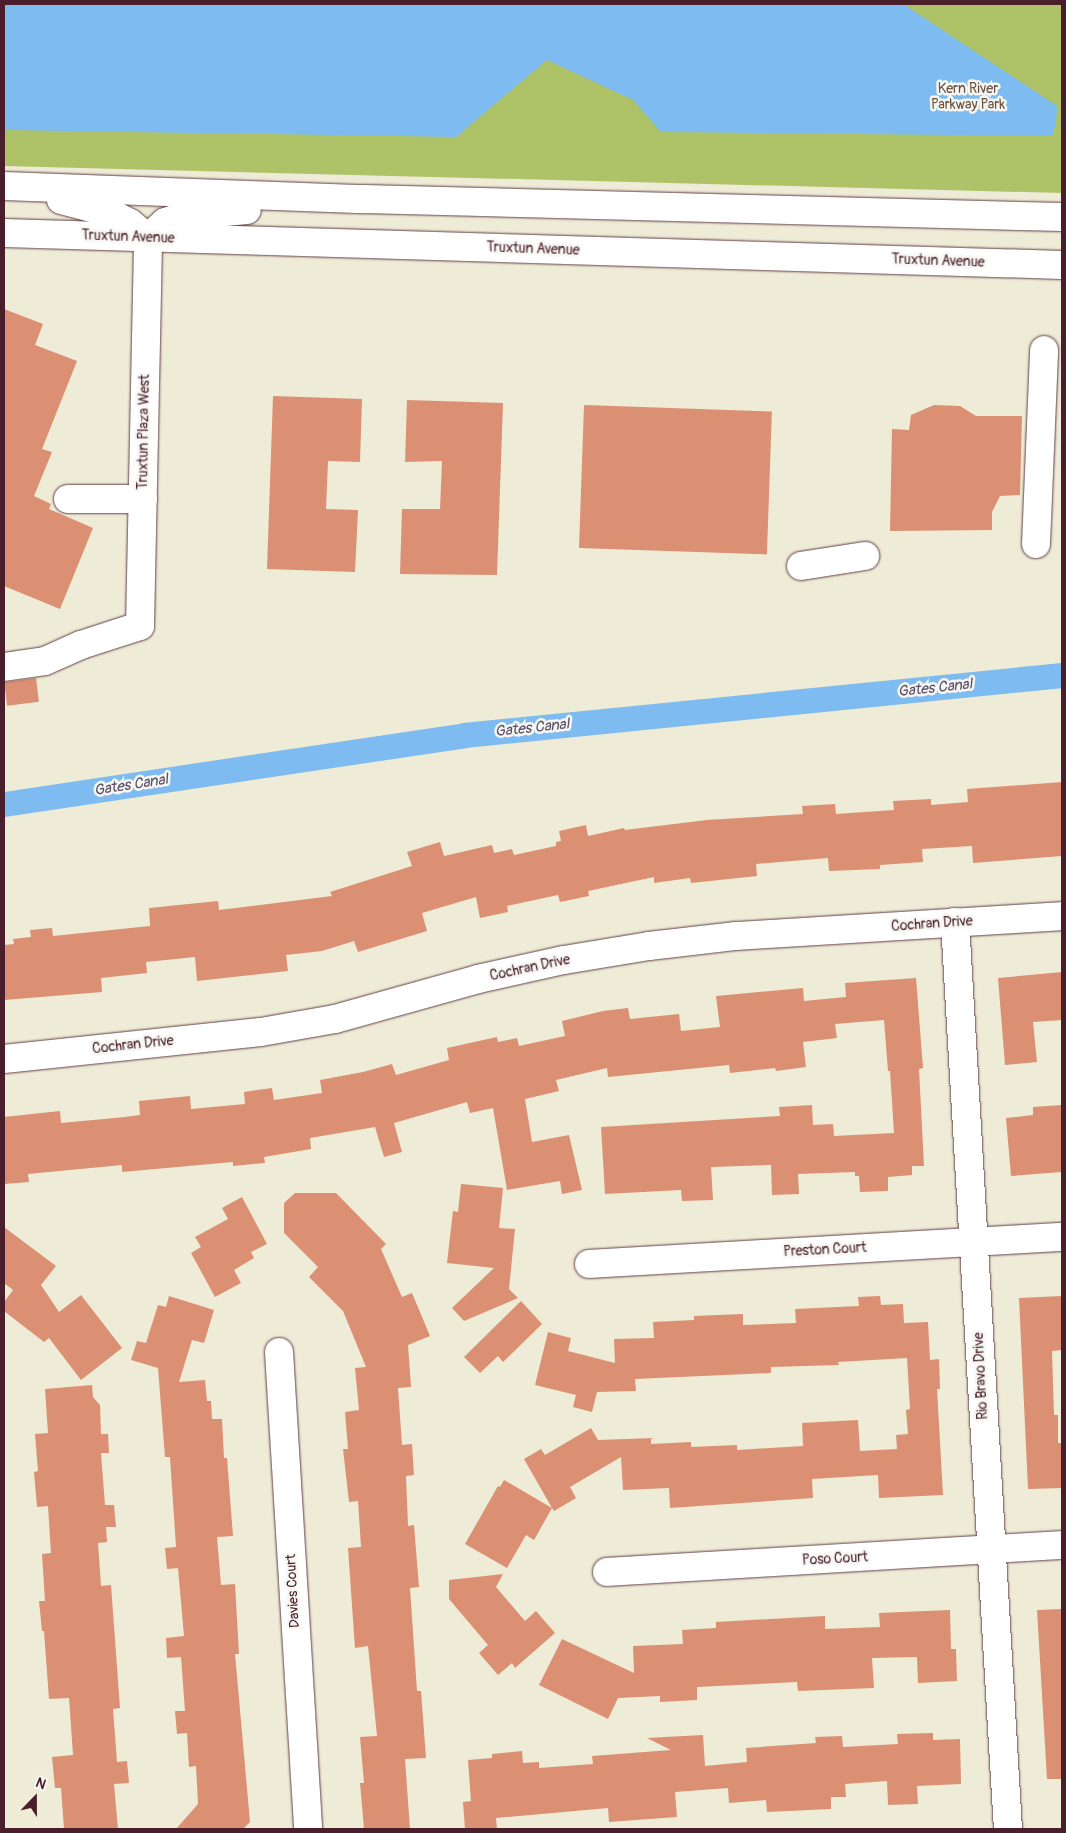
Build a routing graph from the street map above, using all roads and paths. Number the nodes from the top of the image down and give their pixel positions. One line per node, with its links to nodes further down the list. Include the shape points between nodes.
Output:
1 (6, 186): 2 (street); 5 (street, via 111,213)
2 (364, 199): 3 (street); 5 (street, via 183,216 165,222)
3 (1062, 216)
4 (4, 233): 5 (street, Truxtun Avenue)
5 (148, 238): 6 (street, Truxtun Avenue); 9 (street, Truxtun Plaza West)
6 (1062, 264)
7 (1044, 350): 10 (street)
8 (68, 499): 9 (street)
9 (142, 499): 13 (street, Truxtun Plaza West, via 140,626 81,645 45,661)
10 (1036, 544)
11 (865, 556): 12 (street)
12 (801, 566)
13 (4, 667)
14 (1062, 916): 15 (street, Cochran Drive)
15 (955, 922): 16 (street, Cochran Drive, via 736,936 649,946 564,960 335,1018 261,1032); 18 (street, Rio Bravo Drive)
16 (4, 1059)
17 (1062, 1237): 18 (street, Preston Court)
18 (974, 1242): 19 (street, Preston Court); 22 (street, Rio Bravo Drive)
19 (589, 1264)
20 (279, 1352): 24 (street, Davies Court)
21 (1062, 1545): 22 (street, Poso Court)
22 (992, 1549): 23 (street, Poso Court); 25 (street, Rio Bravo Drive)
23 (607, 1572)
24 (308, 1829)
25 (1008, 1829)

